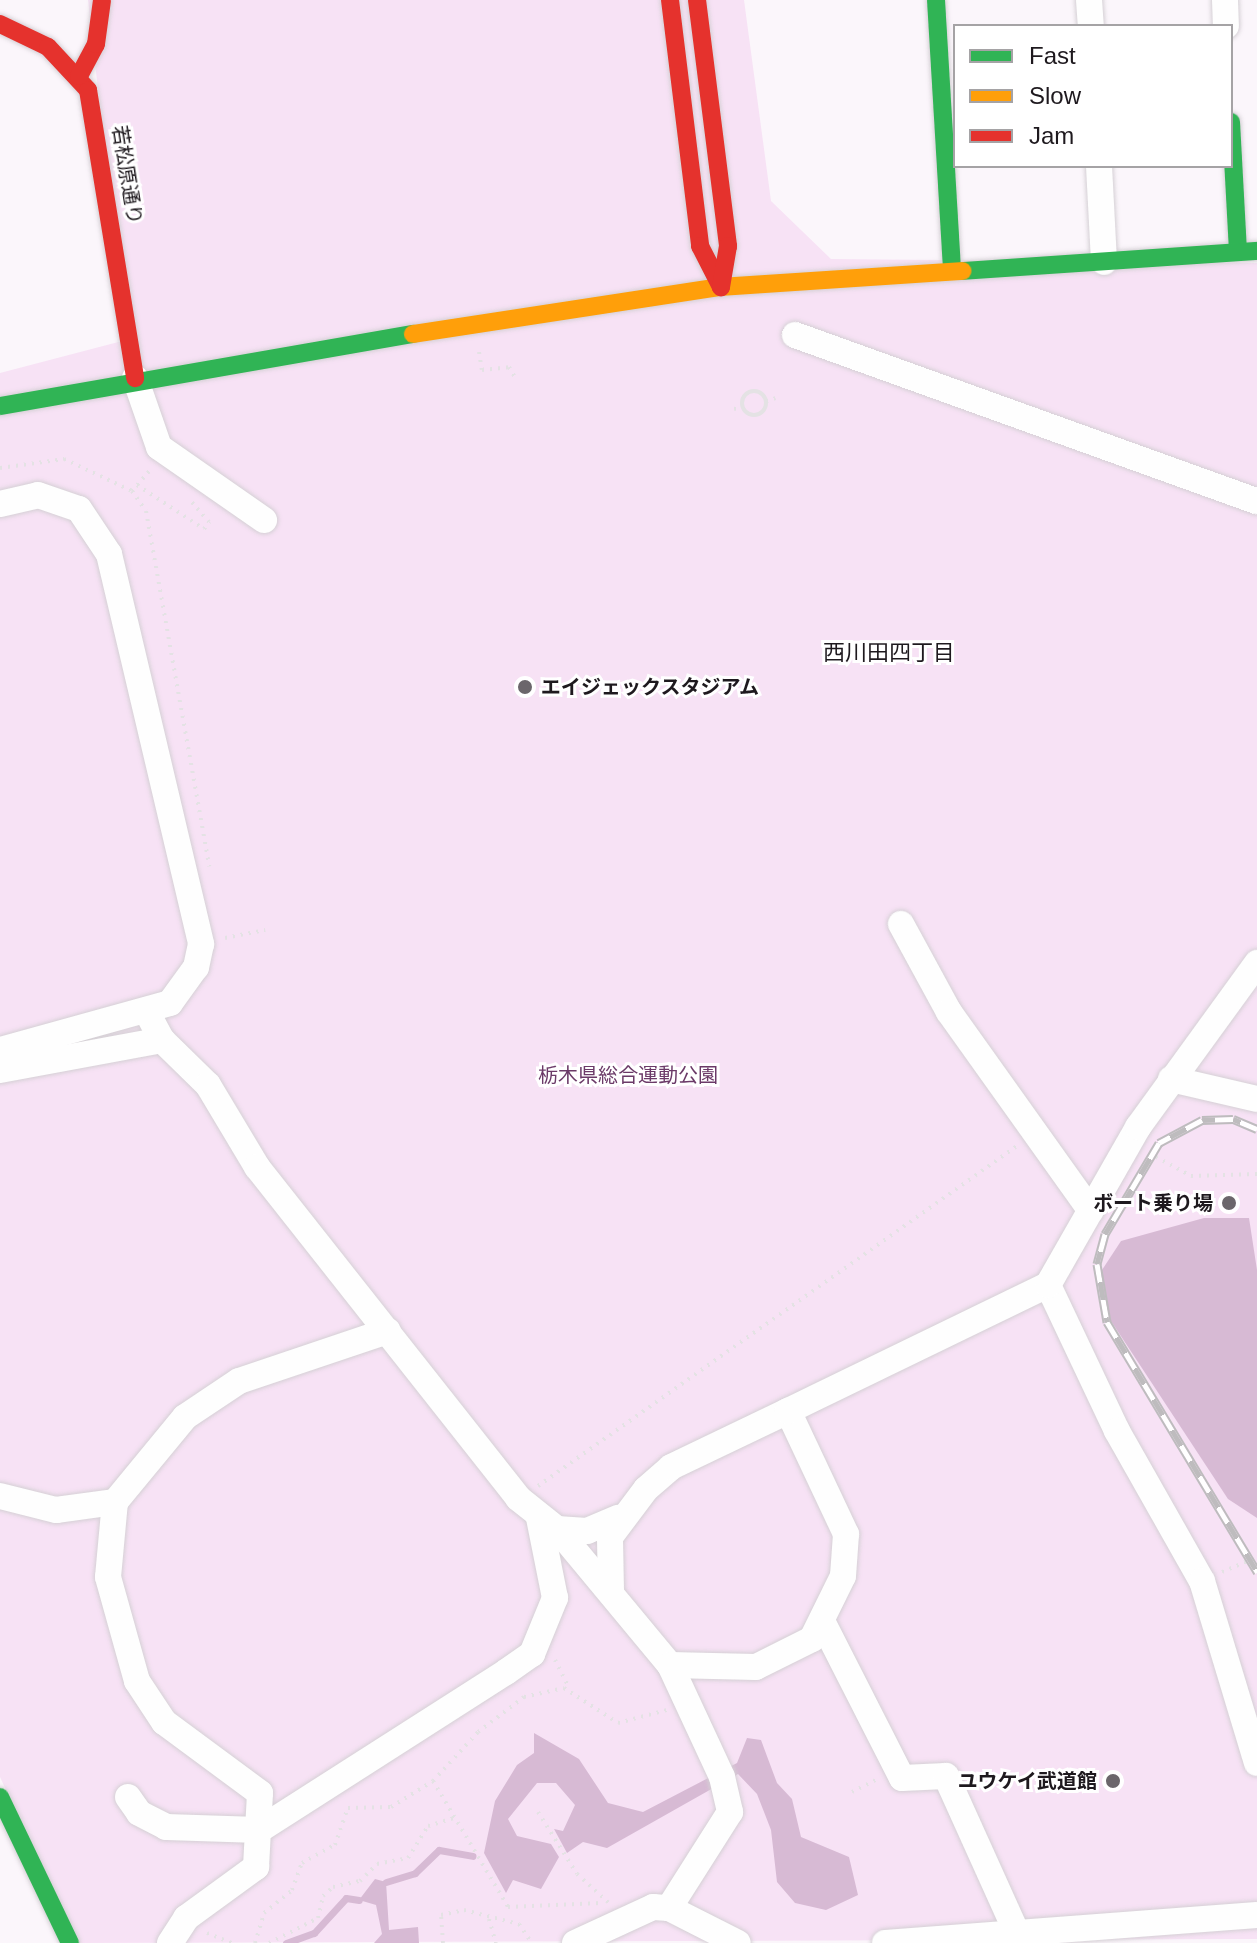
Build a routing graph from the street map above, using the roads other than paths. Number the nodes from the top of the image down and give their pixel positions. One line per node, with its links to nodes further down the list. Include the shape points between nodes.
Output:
1 (102, 0): 10 (street, via 96,44)
2 (670, 0): 17 (street, via 700,246)
3 (697, 0): 17 (street, via 728,246)
4 (936, 0): 16 (street)
5 (1089, 0): 8 (street)
6 (1225, 0): 9 (street)
7 (0, 24): 10 (street, 若松原通り, via 48,47)
8 (1091, 24)
9 (1226, 24)
10 (79, 76): 19 (street, 若松原通り, via 97,125)
11 (1233, 159): 13 (street)
12 (1099, 168): 15 (street)
13 (1238, 251): 14 (street); 15 (street)
14 (1257, 251)
15 (1104, 262): 16 (street)
16 (952, 271): 17 (street)
17 (721, 287): 19 (street)
18 (795, 335): 21 (street)
19 (135, 378): 20 (street); 23 (street, via 159,447)
20 (0, 406)
21 (1257, 501)
22 (0, 504): 26 (street, via 38,495 79,509 109,554 200,942 196,967 181,989)
23 (264, 520)
24 (901, 924): 32 (street, via 923,972)
25 (1257, 963): 30 (street)
26 (148, 1014): 27 (street); 28 (street)
27 (162, 1040): 29 (street); 34 (street, via 208,1085 257,1167)
28 (0, 1050)
29 (0, 1070)
30 (1171, 1079): 31 (street); 32 (street)
31 (1257, 1099)
32 (1091, 1211): 33 (street)
33 (1048, 1285): 35 (street); 43 (street, via 1117,1431 1202,1581)
34 (388, 1331): 37 (street, via 239,1381 185,1417); 39 (street, via 518,1498)
35 (788, 1411): 38 (street, via 671,1467); 41 (street, via 846,1534 843,1576)
36 (0, 1496): 37 (street, via 56,1510)
37 (115, 1502): 46 (street, via 108,1577 137,1681 164,1722 260,1793)
38 (618, 1518): 39 (street, via 587,1531); 40 (street, via 610,1537)
39 (548, 1523): 40 (street); 46 (street, via 555,1598 532,1654)
40 (611, 1591): 42 (street)
41 (823, 1623): 42 (street, via 812,1639 756,1667); 49 (street, via 902,1778 946,1776)
42 (670, 1665): 47 (street, via 730,1812)
43 (1257, 1763)
44 (0, 1797): 50 (street)
45 (128, 1797): 46 (street, via 139,1813 166,1827)
46 (259, 1830): 51 (street, via 247,1880 199,1907)
47 (669, 1908): 52 (street, via 620,1908); 53 (street)
48 (1257, 1915): 49 (street)
49 (1019, 1938): 54 (street)
50 (70, 1943)
51 (170, 1943)
52 (575, 1943)
53 (738, 1943)
54 (885, 1943)

